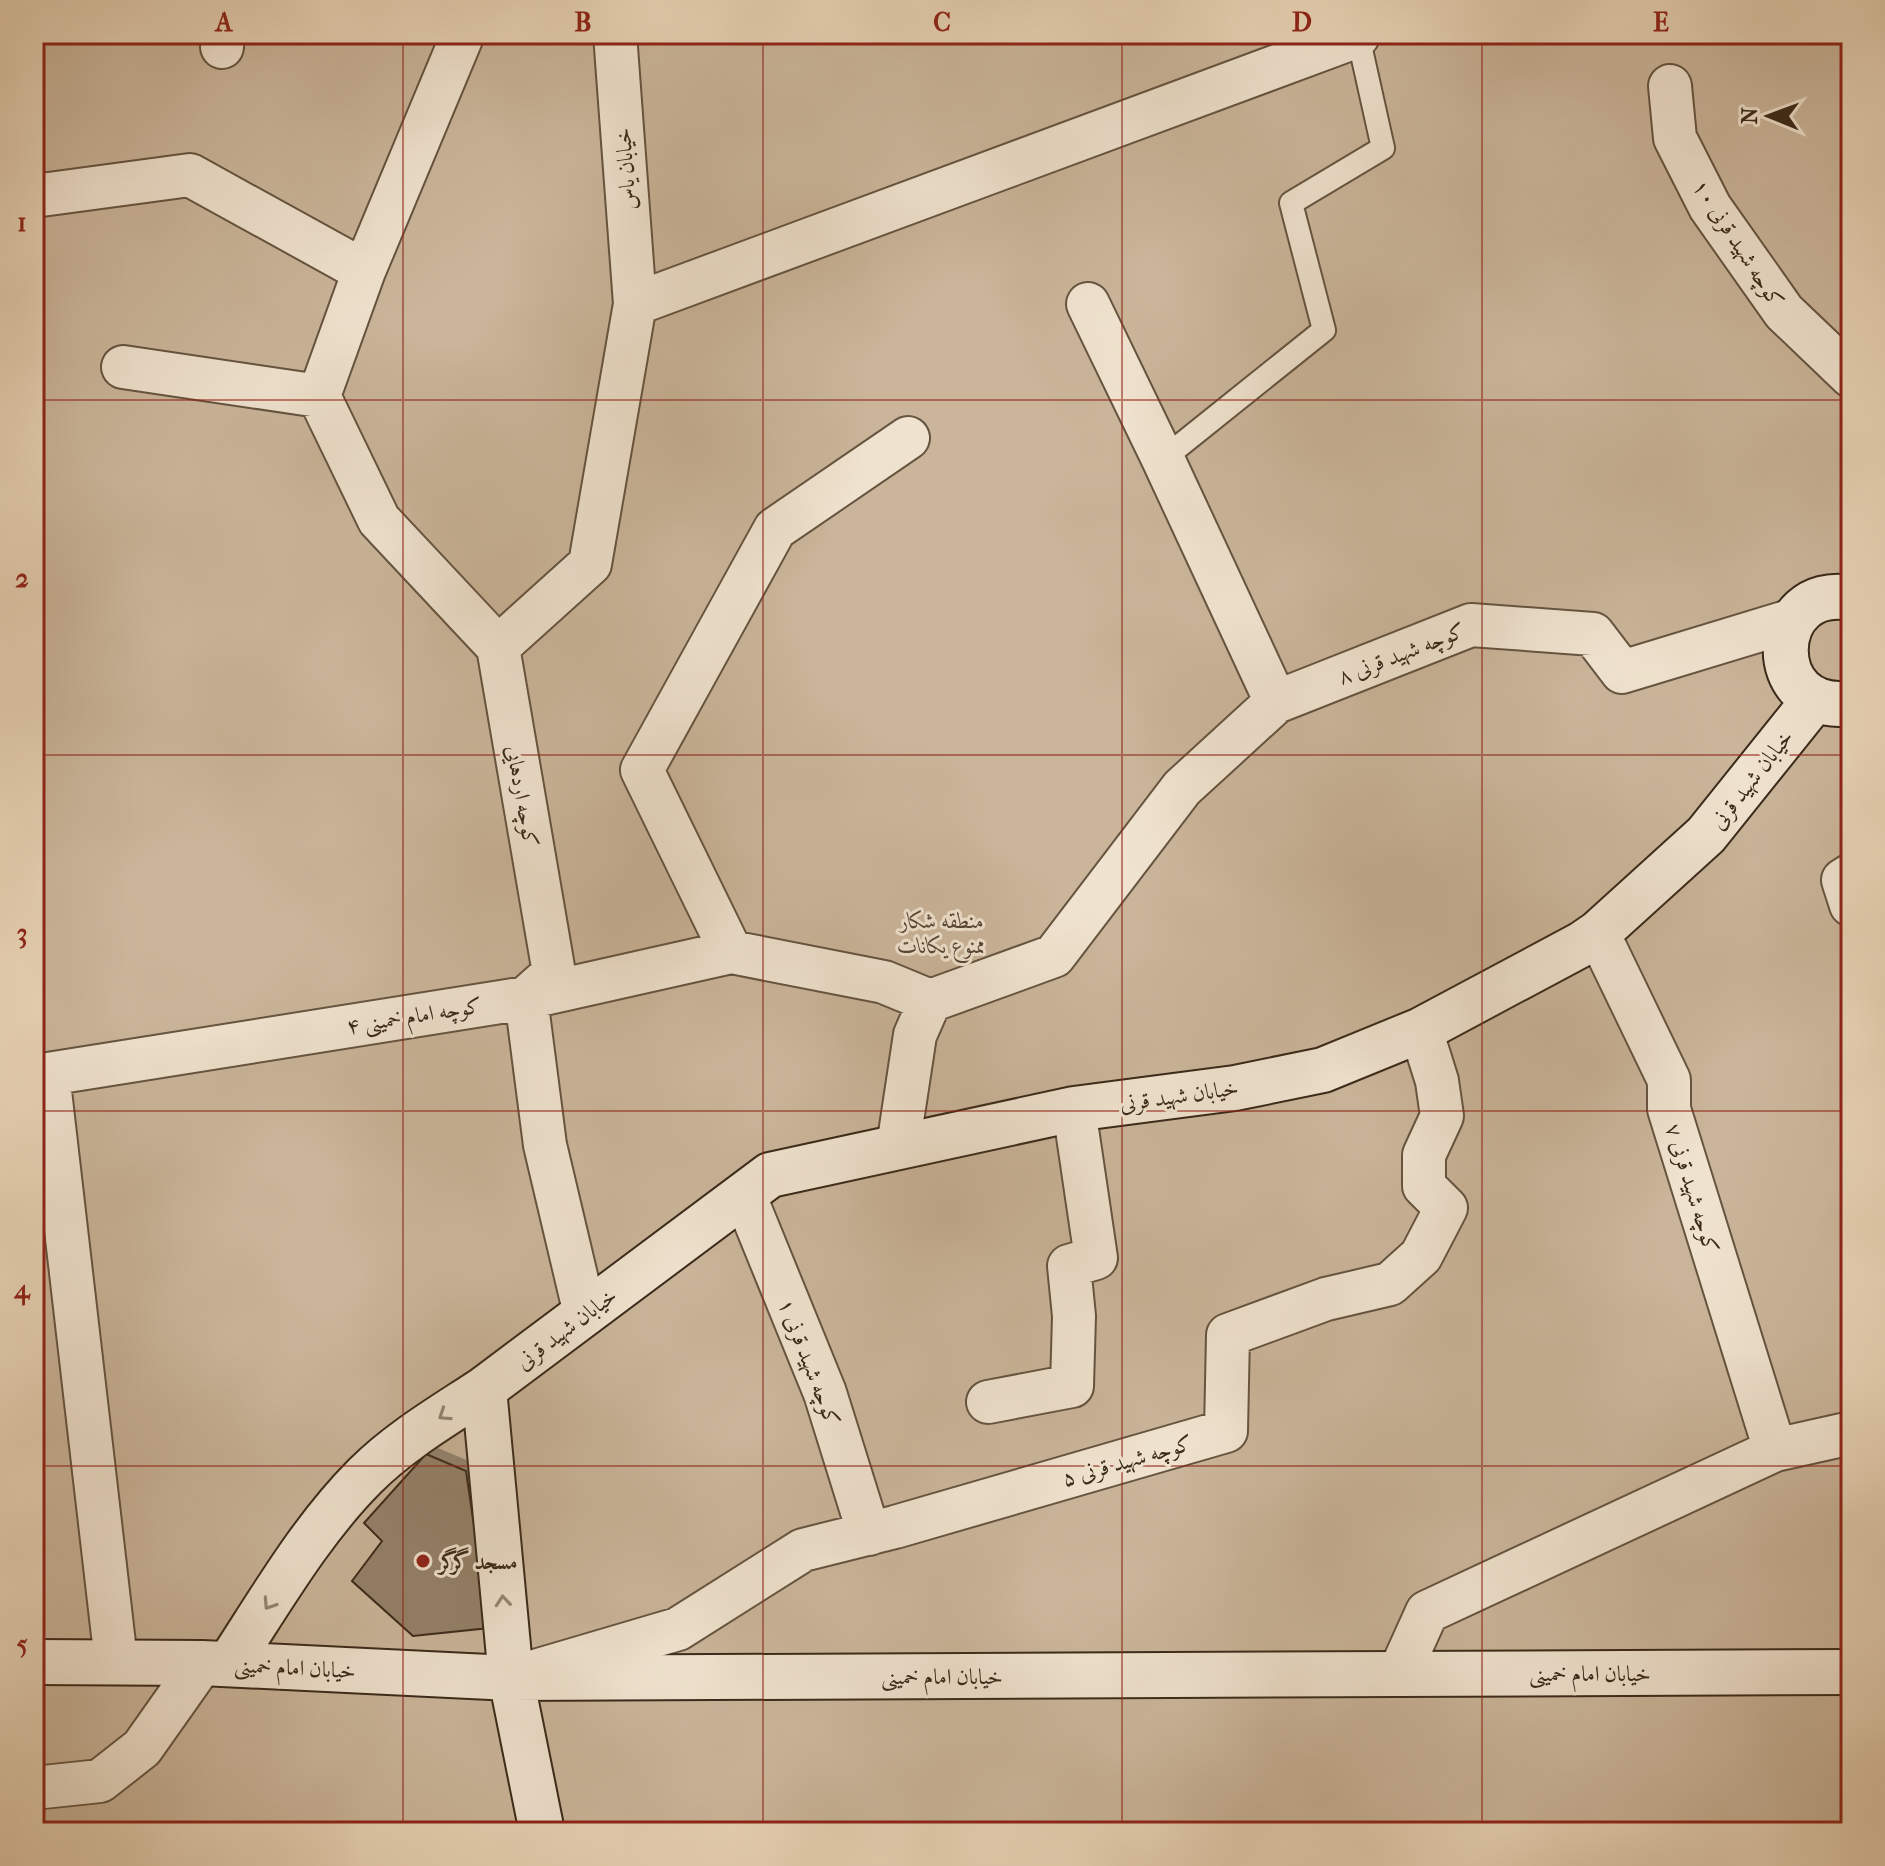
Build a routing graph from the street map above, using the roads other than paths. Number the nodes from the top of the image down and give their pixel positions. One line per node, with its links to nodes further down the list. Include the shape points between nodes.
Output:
1 (463, 34): 6 (street)
2 (615, 34): 7 (street, خیابان یاس)
3 (1359, 35): 7 (street); 13 (lane, via 1383,148 1291,203 1324,330)
4 (1670, 86): 10 (street, کوچه شهید قرنی ۱۰, via 1675,138 1710,207 1784,312)
5 (34, 196): 6 (street, via 190,175)
6 (364, 271): 11 (street)
7 (635, 304): 16 (street, via 590,564)
8 (1088, 304): 13 (street)
9 (123, 367): 11 (street)
10 (1851, 376)
11 (319, 396): 16 (street, via 379,520)
12 (908, 438): 22 (street, via 775,529 642,770)
13 (1163, 459): 18 (street)
14 (1851, 598): 15 (main road, via 1821,598)
15 (1793, 620): 17 (main road, via 1784,655 1789,673 1800,688); 18 (street, کوچه شهید قرنی ۸, via 1622,672 1593,634 1471,625)
16 (498, 647): 23 (street, کوچه اردهایی, via 554,973)
17 (1833, 701): 21 (main road, خیابان شهید قرنی, via 1706,835)
18 (1276, 702): 24 (street, via 1182,788 1054,956)
19 (1851, 875): 20 (street, via 1843,880)
20 (1851, 905)
21 (1598, 933): 25 (main road, خیابان شهید قرنی); 34 (street, کوچه شهید قرنی ۷, via 1669,1080 1669,1109)
22 (731, 952): 23 (street, کوچه امام خمینی ۴); 24 (street, via 884,982)
23 (526, 998): 26 (street, کوچه امام خمینی ۴); 30 (street, via 545,1145)
24 (930, 1001): 28 (street, via 915,1035)
25 (1421, 1030): 27 (main road, خیابان شهید قرنی, via 1323,1070 1235,1088); 35 (street, کوچه شهید قرنی ۵, via 1442,1116 1424,1155 1424,1186 1446,1208 1421,1256 1390,1284 1326,1299 1228,1335 1226,1431)
26 (49, 1073): 36 (street, کوچه امام خمینی ۴)
27 (1074, 1109): 28 (main road, خیابان شهید قرنی); 32 (street, via 1096,1258 1069,1266 1072,1386)
28 (898, 1147): 29 (main road, خیابان شهید قرنی, via 770,1175)
29 (744, 1194): 30 (main road, خیابان شهید قرنی); 35 (street, کوچه شهید قرنی ۱, via 825,1393)
30 (585, 1314): 31 (main road, خیابان شهید قرنی)
31 (484, 1389): 38 (main road, خیابان شهید قرنی, one-way to 38, via 418,1432 366,1475); 41 (main road, one-way to 31)
32 (988, 1402)
33 (1851, 1433): 34 (street)
34 (1775, 1450): 40 (street, via 1427,1612)
35 (869, 1534): 41 (street, کوچه شهید قرنی ۵, via 803,1550 678,1629)
36 (116, 1661): 37 (main road, خیابان امام خمینی); 38 (main road, خیابان امام خمینی)
37 (34, 1662)
38 (216, 1664): 41 (main road, خیابان امام خمینی); 42 (street, via 142,1748 100,1781)
39 (1851, 1672): 40 (main road, خیابان امام خمینی)
40 (1399, 1674): 41 (main road, خیابان امام خمینی)
41 (511, 1678): 43 (main road)
42 (34, 1788)
43 (542, 1832)

